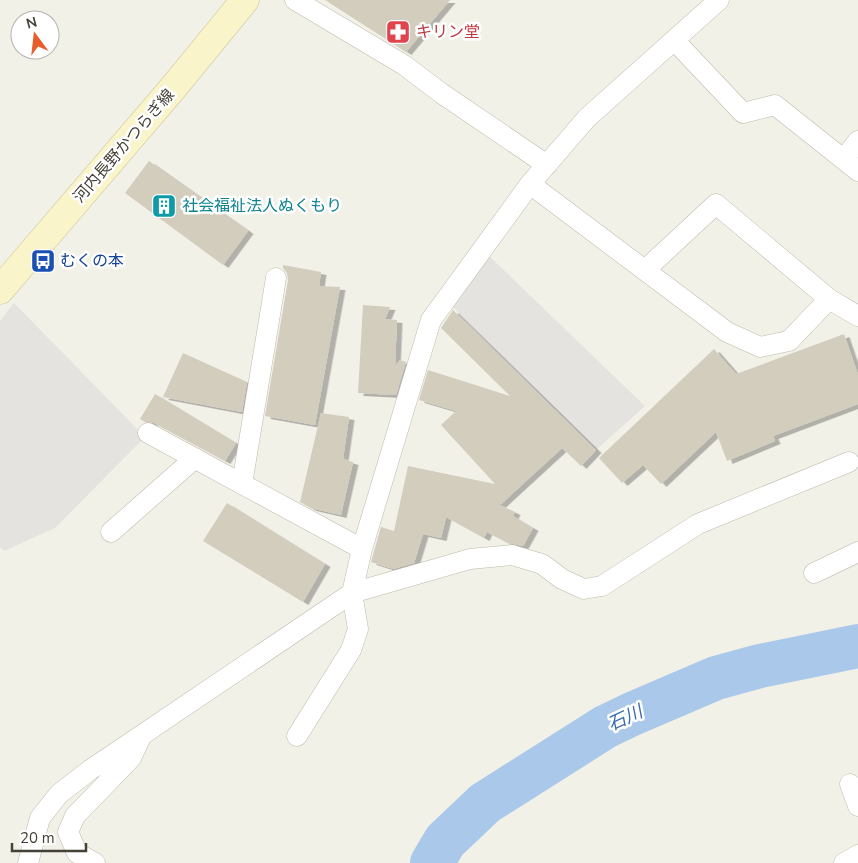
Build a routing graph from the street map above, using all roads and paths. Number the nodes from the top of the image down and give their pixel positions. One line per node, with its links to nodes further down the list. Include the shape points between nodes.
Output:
1 (244, 0): 11 (main road, 河内長野かつらぎ線)
2 (295, 0): 6 (street, via 404,65)
3 (719, 0): 4 (street)
4 (674, 40): 6 (street, via 587,118); 7 (street, via 742,113 775,105)
5 (858, 141): 7 (street)
6 (547, 165): 8 (street)
7 (851, 165)
8 (530, 184): 9 (street); 19 (street, via 431,320)
9 (645, 270): 12 (street, via 727,332 760,347 789,341); 12 (street, via 716,204)
10 (276, 278): 17 (street)
11 (0, 290)
12 (830, 299): 13 (street)
13 (858, 316)
14 (148, 433): 15 (street)
15 (195, 458): 17 (street); 18 (street)
16 (849, 462): 22 (street, via 698,524 602,586 584,589 562,579 542,564 512,555 470,559)
17 (242, 484): 19 (street)
18 (111, 532)
19 (362, 549): 22 (street)
20 (858, 552): 21 (street)
21 (814, 573)
22 (352, 594): 23 (street); 24 (street, via 358,629 351,650)
23 (143, 734): 28 (street, via 59,794 40,818); 29 (street, via 131,758 75,816 68,832 78,853)
24 (297, 736)
25 (850, 784): 26 (street)
26 (858, 806)
27 (858, 855): 30 (street)
28 (28, 863)
29 (96, 863)
30 (844, 863)

